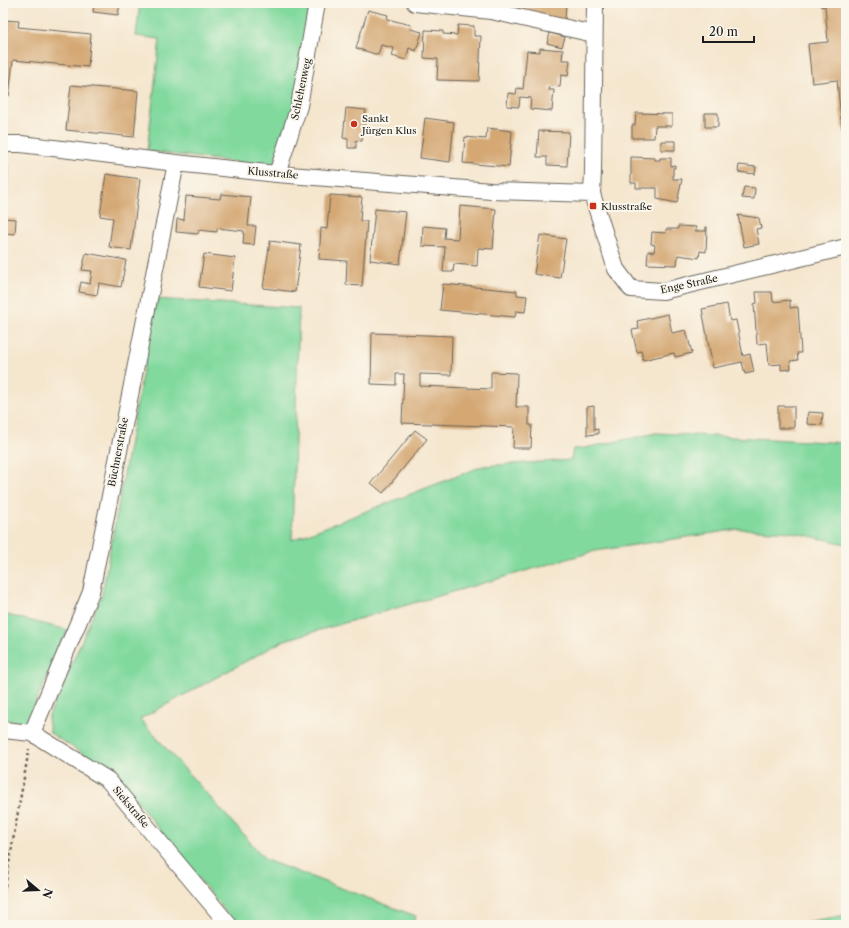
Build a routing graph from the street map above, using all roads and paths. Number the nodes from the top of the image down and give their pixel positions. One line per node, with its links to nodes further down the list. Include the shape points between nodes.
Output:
1 (317, 3): 7 (street, Schlehenweg, via 300,106)
2 (415, 3): 4 (street, via 491,11)
3 (595, 3): 4 (street)
4 (594, 34): 8 (street)
5 (3, 144): 6 (street, Klusstraße, via 22,144)
6 (176, 163): 7 (street, Klusstraße); 11 (street, Büchnerstraße, via 91,592)
7 (277, 174): 8 (street, Klusstraße, via 491,191)
8 (592, 194): 9 (street, Enge Straße, via 616,269 631,289 663,291)
9 (846, 247)
10 (3, 730): 11 (street, Siekstraße)
11 (32, 733): 12 (path); 13 (street, Siekstraße, via 108,780)
12 (3, 898)
13 (230, 925)

